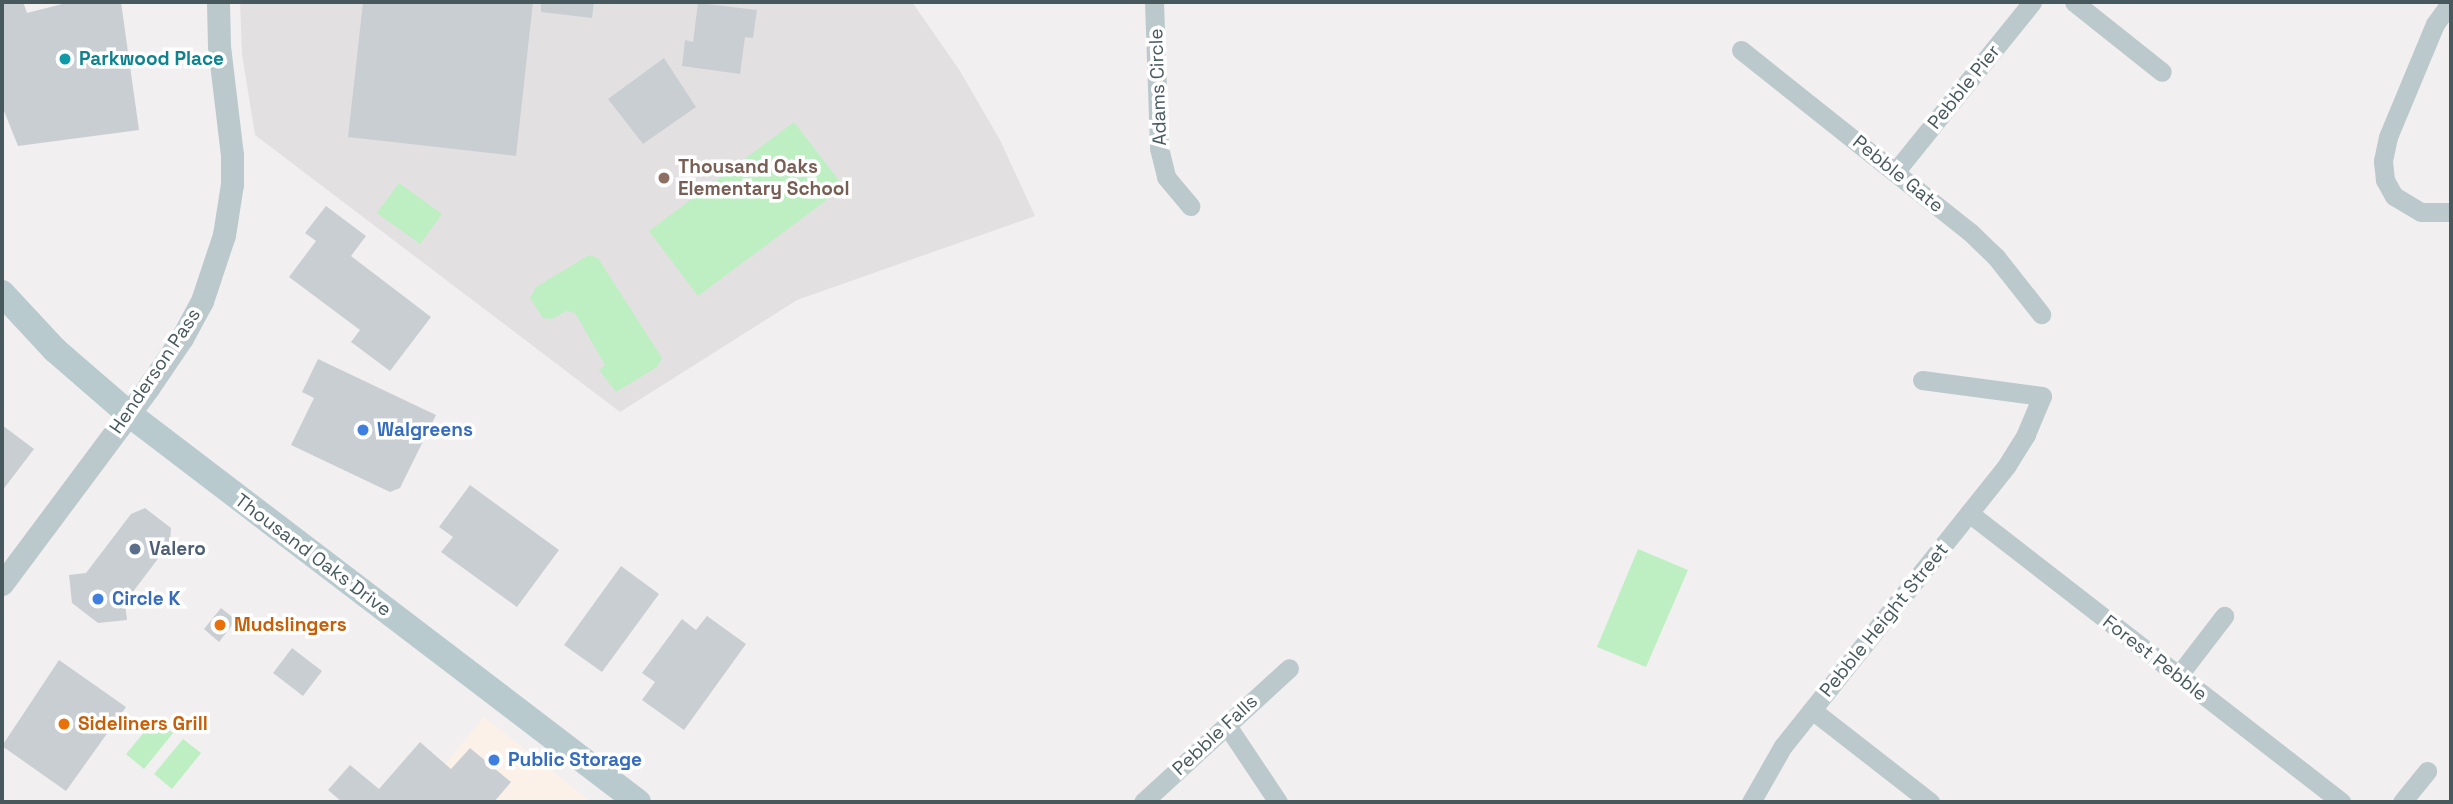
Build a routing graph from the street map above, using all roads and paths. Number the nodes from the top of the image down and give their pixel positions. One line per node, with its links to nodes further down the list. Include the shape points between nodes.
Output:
1 (218, 2): 14 (street, Henderson Pass, via 232,155 223,235 202,301)
2 (1154, 2): 9 (street, Adams Circle, via 1159,148 1166,177)
3 (2032, 2): 8 (street, Pebble Pier)
4 (2074, 2): 7 (street)
5 (2451, 2): 10 (street, via 2435,24 2388,136 2383,161 2385,180 2394,196 2421,212)
6 (1741, 50): 8 (street, Pebble Gate)
7 (2162, 72)
8 (1895, 172): 12 (street, Pebble Gate, via 1996,257)
9 (1190, 206)
10 (2451, 212)
11 (2, 293): 14 (main road, Thousand Oaks Drive, via 55,350)
12 (2041, 314)
13 (1922, 380): 15 (street, Pebble Height Street, via 2042,396 2022,440)
14 (129, 414): 16 (street, Henderson Pass); 23 (main road, Thousand Oaks Drive)
15 (1969, 513): 19 (street, Forest Pebble); 20 (street, Pebble Height Street)
16 (2, 584)
17 (2224, 616): 19 (street)
18 (1289, 668): 21 (street, Pebble Falls)
19 (2178, 676): 28 (street, Forest Pebble)
20 (1812, 710): 26 (street, Pebble Height Street, via 1783,746); 27 (street)
21 (1227, 724): 24 (street, Pebble Falls); 25 (street)
22 (2427, 771): 29 (street)
23 (638, 802)
24 (1143, 802)
25 (1278, 802)
26 (1751, 802)
27 (1930, 802)
28 (2341, 802)
29 (2402, 802)

